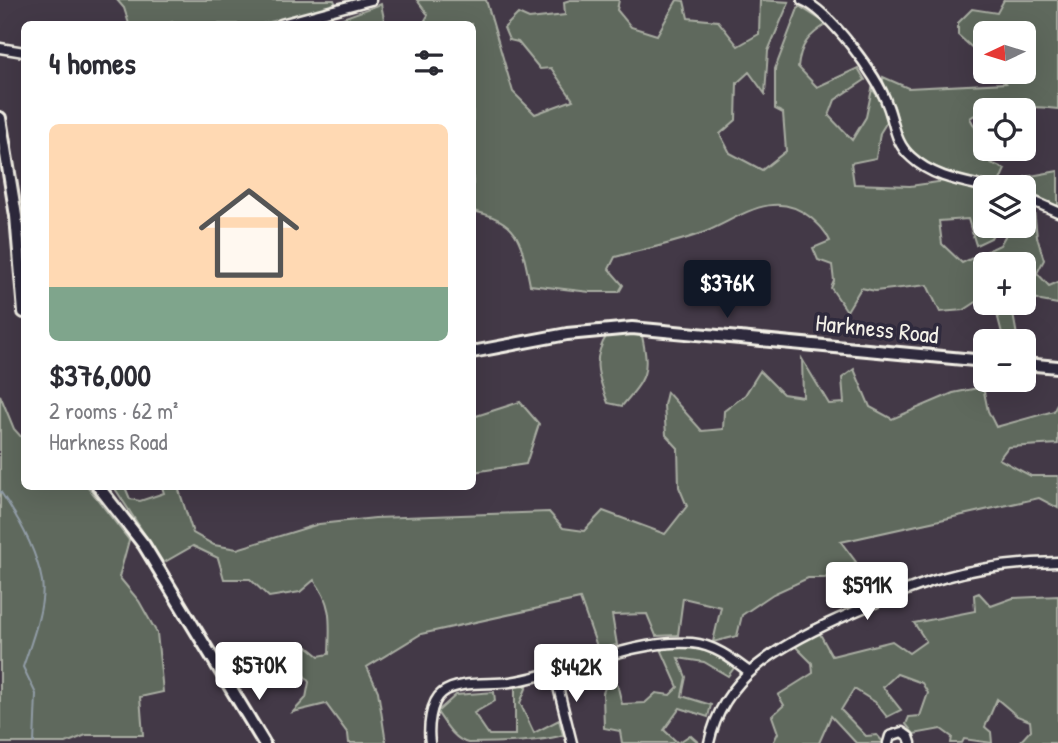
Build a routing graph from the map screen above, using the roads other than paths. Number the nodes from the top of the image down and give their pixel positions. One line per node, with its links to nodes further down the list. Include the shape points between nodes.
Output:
1 (371, 0): 3 (street)
2 (802, 0): 7 (street, via 834,25 875,82 908,155 942,176)
3 (292, 21)
4 (0, 48): 5 (street)
5 (21, 52)
6 (0, 118): 10 (main road)
7 (973, 184)
8 (1036, 202): 9 (street)
9 (1058, 212)
10 (21, 277)
11 (476, 351): 12 (main road, Harkness Road, via 567,334 644,328)
12 (973, 360)
13 (1036, 365): 14 (main road)
14 (1058, 367)
15 (100, 490): 19 (main road, via 144,545)
16 (1058, 562): 18 (street, via 982,567 925,581 802,635)
17 (554, 671): 18 (street, via 636,648 677,643 711,647); 20 (street, via 443,692 432,714); 21 (street)
18 (748, 671): 22 (street, via 717,717)
19 (264, 743)
20 (430, 743)
21 (572, 743)
22 (709, 743)
23 (888, 743): 24 (street, via 890,736 902,732)
24 (911, 743)

